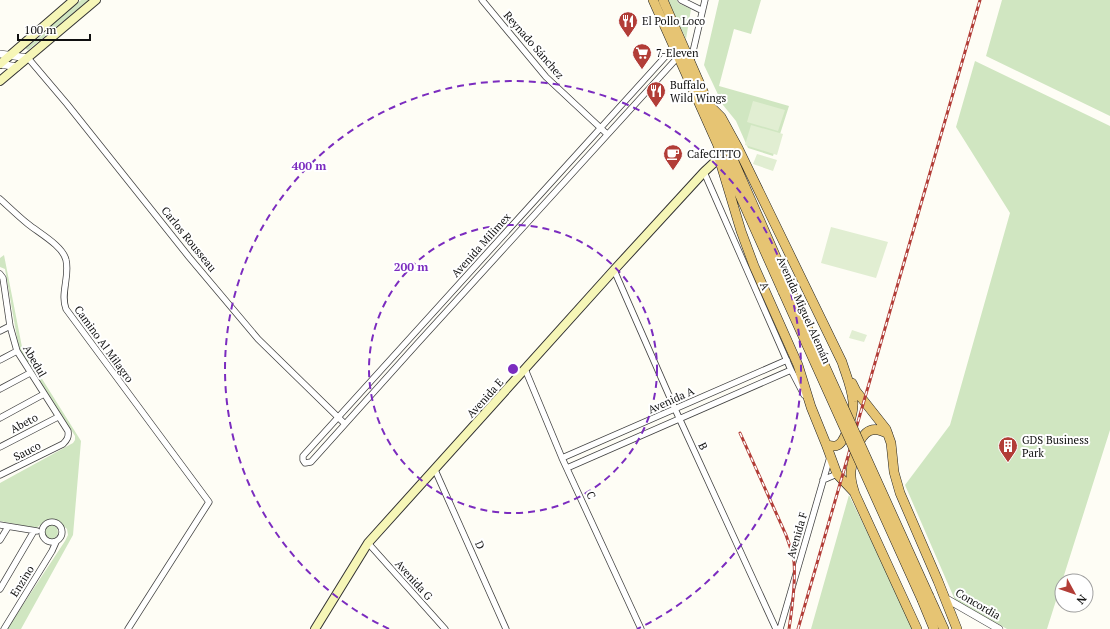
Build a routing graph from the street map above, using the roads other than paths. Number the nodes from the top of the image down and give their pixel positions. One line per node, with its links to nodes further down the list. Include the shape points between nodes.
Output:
1 (96, 0): 13 (main road)
2 (482, 0): 19 (street, Reynado Sánchez, via 541,72)
3 (653, 0): 9 (highway, Avenida Miguel Alemán)
4 (663, 0): 14 (highway, Avenida Miguel Alemán)
5 (681, 0): 8 (street)
6 (704, 0): 8 (street)
7 (71, 1): 11 (main road)
8 (701, 10): 14 (street)
9 (674, 47): 12 (highway, Avenida Miguel Alemán); 19 (street, Avenida Milimex)
10 (0, 54): 11 (street)
11 (9, 56): 13 (street); 15 (main road)
12 (678, 57): 20 (street, Avenida Milimex); 21 (highway, Avenida Miguel Alemán)
13 (28, 58): 16 (main road); 43 (street, Carlos Rousseau, via 258,339)
14 (691, 60): 18 (highway, Avenida Miguel Alemán)
15 (0, 64): 16 (street)
16 (17, 67): 17 (main road)
17 (0, 81)
18 (711, 108): 27 (highway, Avenida Miguel Alemán); 34 (highway, via 721,117 738,148)
19 (600, 128): 20 (street, Reynado Sánchez); 43 (street, Avenida Milimex)
20 (607, 134): 46 (street, Avenida Milimex)
21 (718, 146): 22 (highway); 27 (highway, Avenida Miguel Alemán)
22 (719, 158): 23 (main road, Avenida E); 40 (highway, via 746,245 798,365)
23 (704, 172): 25 (main road, Avenida E); 33 (street, A)
24 (0, 199): 71 (street, Camino Al Milagro, via 64,253 67,272 64,300 66,309 209,502)
25 (614, 270): 35 (main road, Avenida E); 41 (street, B)
26 (1, 276): 28 (street, Abedul)
27 (787, 291): 79 (highway, Avenida Miguel Alemán, bridge); 80 (highway, Avenida Miguel Alemán, bridge)
28 (3, 300): 29 (street, Abedul)
29 (10, 326): 30 (street); 31 (street, Abedul)
30 (0, 331)
31 (17, 351): 32 (street); 37 (street, Abedul)
32 (0, 360)
33 (787, 360): 36 (street, A); 41 (street, Avenida A)
34 (842, 362): 47 (highway, via 856,391); 50 (highway, via 851,391 853,408 844,440 838,446)
35 (525, 369): 54 (street, C); 56 (main road, Avenida E)
36 (791, 370): 40 (street, A); 45 (street, Avenida A)
37 (30, 373): 38 (street); 39 (street, Abedul)
38 (0, 389)
39 (44, 394): 42 (street, Abedul); 44 (street)
40 (812, 407): 50 (highway)
41 (675, 409): 45 (street, B); 48 (street, Avenida A)
42 (58, 417): 49 (street, Abedul, via 68,431 68,439); 52 (street, Abeto)
43 (338, 417): 46 (street, Carlos Rousseau); 46 (street, Avenida Milimex, via 303,456 305,463 311,462)
44 (0, 418)
45 (680, 419): 51 (street, Avenida A); 76 (street, B)
46 (345, 424)
47 (888, 434): 60 (highway, via 872,430 861,438 851,470); 69 (highway, via 896,483)
48 (612, 436): 51 (street); 54 (street, Avenida A)
49 (63, 444): 58 (street, Sauco)
50 (830, 445): 53 (highway)
51 (617, 446): 55 (street, Avenida A)
52 (0, 447)
53 (830, 457): 57 (highway); 59 (street, Avenida F)
54 (562, 458): 55 (street, C)
55 (567, 468): 75 (street, C)
56 (435, 470): 67 (main road, Avenida E); 74 (street, D)
57 (837, 474): 59 (street); 60 (highway)
58 (0, 475)
59 (824, 480): 77 (street, Avenida F)
60 (855, 494): 78 (highway)
61 (0, 525): 62 (street)
62 (8, 527): 63 (street); 65 (street)
63 (34, 531): 64 (street); 68 (street)
64 (42, 531): 66 (street, via 45,540); 66 (street, via 48,522 58,524 62,534)
65 (0, 540)
66 (56, 542): 70 (street, Enzino)
67 (368, 543): 72 (main road, Avenida E); 73 (street, Avenida G)
68 (0, 588)
69 (945, 598): 81 (highway); 82 (street, Concordia)
70 (4, 629)
71 (128, 629)
72 (315, 629)
73 (444, 629)
74 (506, 629)
75 (641, 629)
76 (776, 629)
77 (780, 629)
78 (917, 629)
79 (934, 629)
80 (944, 629)
81 (957, 629)
82 (999, 629)

